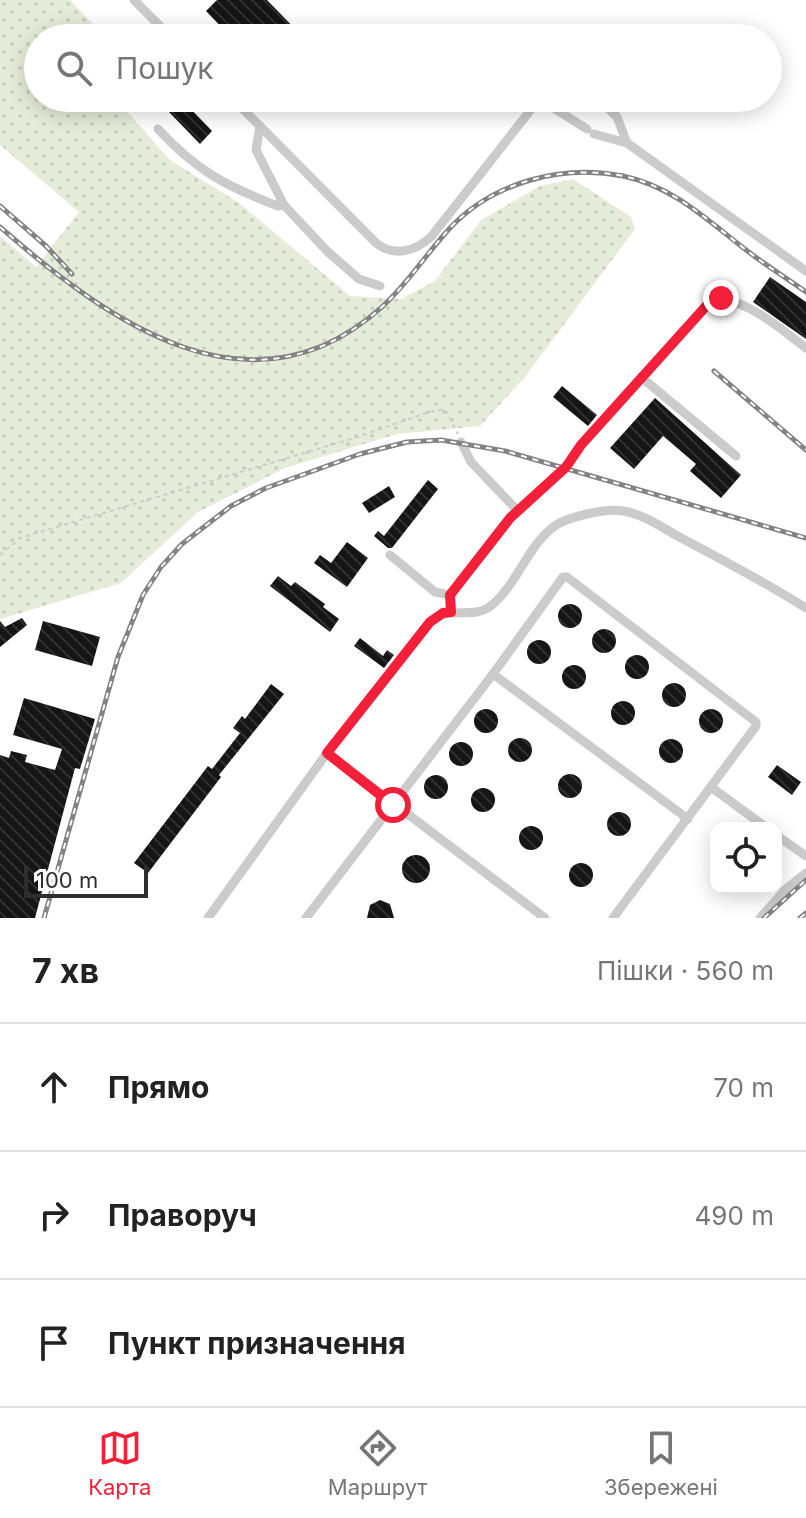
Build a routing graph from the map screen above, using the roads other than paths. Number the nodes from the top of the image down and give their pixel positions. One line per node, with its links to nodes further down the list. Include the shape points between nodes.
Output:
1 (134, 0): 2 (street)
2 (158, 24)
3 (246, 112): 7 (street)
4 (529, 112): 7 (street, via 431,237 409,251 395,252 376,243)
5 (561, 112): 9 (street, via 590,131)
6 (612, 112): 9 (street)
7 (260, 126): 10 (street, via 256,150)
8 (158, 129): 10 (street, via 185,158 214,177 242,193)
9 (627, 143): 11 (street)
10 (284, 205): 12 (street, via 359,279)
11 (806, 271)
12 (380, 286)
13 (806, 348): 14 (street, via 750,309 721,298 708,304)
14 (641, 377): 16 (street); 17 (street, via 566,467)
15 (461, 442): 17 (street, via 471,462)
16 (736, 456)
17 (517, 510): 19 (street)
18 (390, 555): 19 (street, via 435,592)
19 (450, 595): 21 (street)
20 (806, 608): 21 (street, via 648,520 615,510 560,523 494,603 472,613)
21 (451, 612): 23 (street, via 430,622)
22 (493, 674): 24 (street, via 567,577 754,719 756,726); 25 (street); 26 (street)
23 (327, 753): 25 (street); 31 (street)
24 (711, 787): 26 (street); 27 (street)
25 (393, 805): 32 (street); 33 (street)
26 (688, 819): 34 (street)
27 (759, 822)
28 (782, 839): 29 (street)
29 (806, 856)
30 (806, 873): 35 (street)
31 (208, 918)
32 (306, 918)
33 (545, 918)
34 (613, 918)
35 (760, 918)

